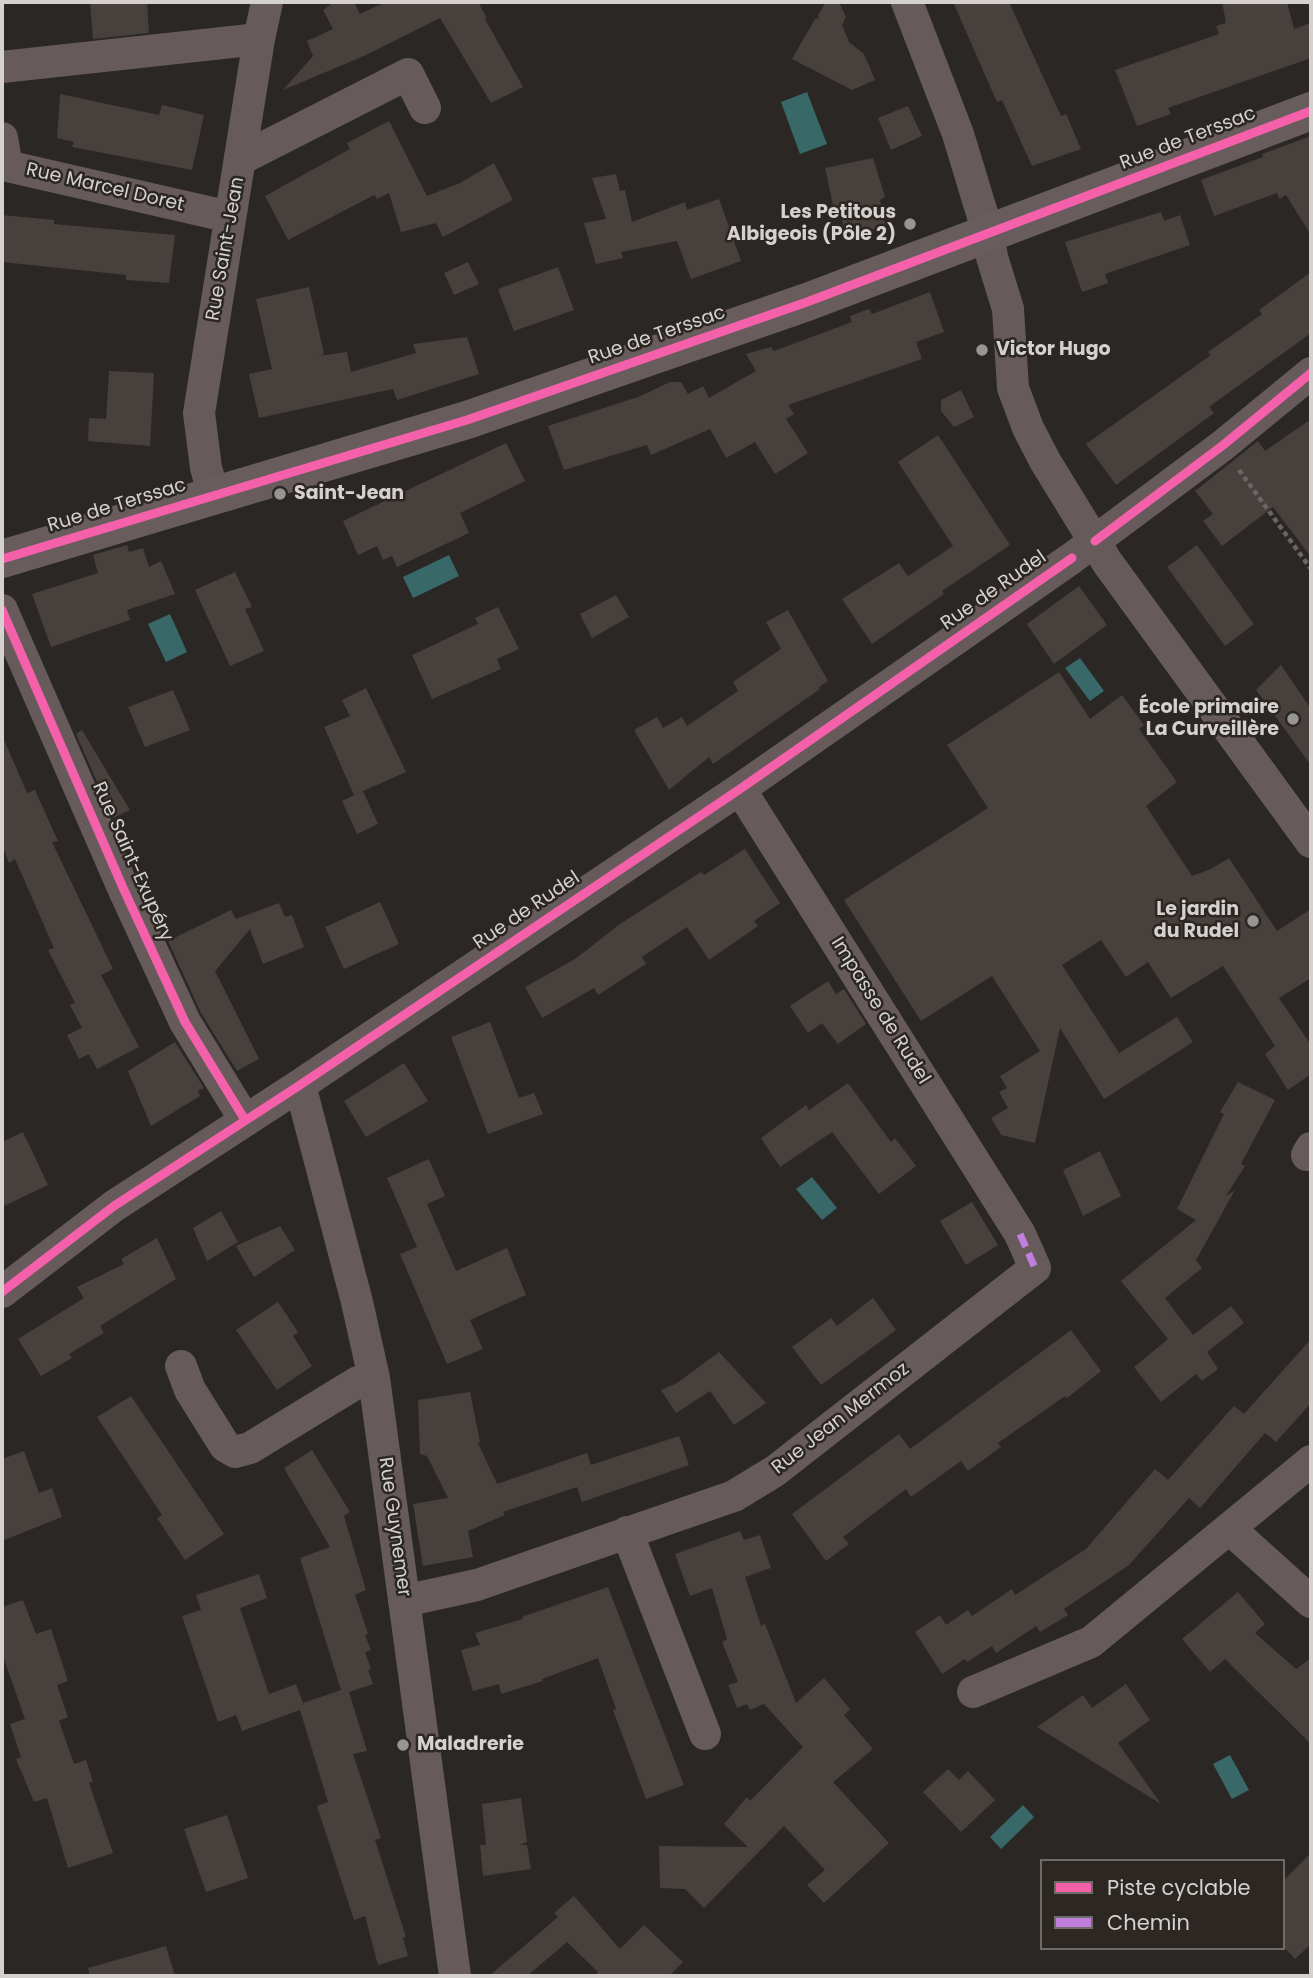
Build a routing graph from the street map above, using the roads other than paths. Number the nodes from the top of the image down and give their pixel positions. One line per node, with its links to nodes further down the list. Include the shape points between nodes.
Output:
1 (267, 2): 3 (street, Rue Saint-Jean)
2 (907, 2): 10 (street, via 958,134)
3 (259, 38): 4 (street); 8 (street, Rue Saint-Jean)
4 (2, 67)
5 (425, 108): 8 (street, via 408,74)
6 (1311, 111): 10 (street, Rue de Terssac)
7 (2, 138): 9 (street, Rue Marcel Doret, via 7,166)
8 (241, 159): 9 (street, Rue Saint-Jean)
9 (230, 217): 12 (street, Rue Saint-Jean, via 199,413)
10 (988, 233): 12 (street, Rue de Terssac, via 807,302 480,415); 13 (street, via 1008,309 1013,388 1045,461)
11 (1311, 373): 13 (street, Rue de Rudel)
12 (214, 495): 14 (street, Rue de Terssac)
13 (1101, 552): 16 (street, Rue de Rudel); 17 (street)
14 (2, 559)
15 (2, 610): 19 (street, Rue Saint-Exupéry, via 185,1022)
16 (740, 789): 18 (street, Rue de Rudel); 20 (street, Impasse de Rudel, via 1020,1234)
17 (1311, 842)
18 (300, 1085): 19 (street, Rue de Rudel); 23 (street, Rue Guynemer)
19 (245, 1120): 21 (street, Rue de Rudel, via 114,1206)
20 (1035, 1268): 26 (street, Rue Jean Mermoz, via 775,1471 734,1496)
21 (2, 1292)
22 (181, 1366): 23 (street, via 190,1390 225,1446 236,1452 358,1382)
23 (374, 1378): 27 (street, Rue Guynemer)
24 (1311, 1461): 25 (street)
25 (1230, 1529): 28 (street); 29 (street, via 1091,1642)
26 (627, 1532): 27 (street, Rue Jean Mermoz, via 477,1585); 30 (street)
27 (404, 1601): 31 (street, Rue Guynemer)
28 (1311, 1602)
29 (973, 1692)
30 (705, 1734)
31 (456, 1976)

